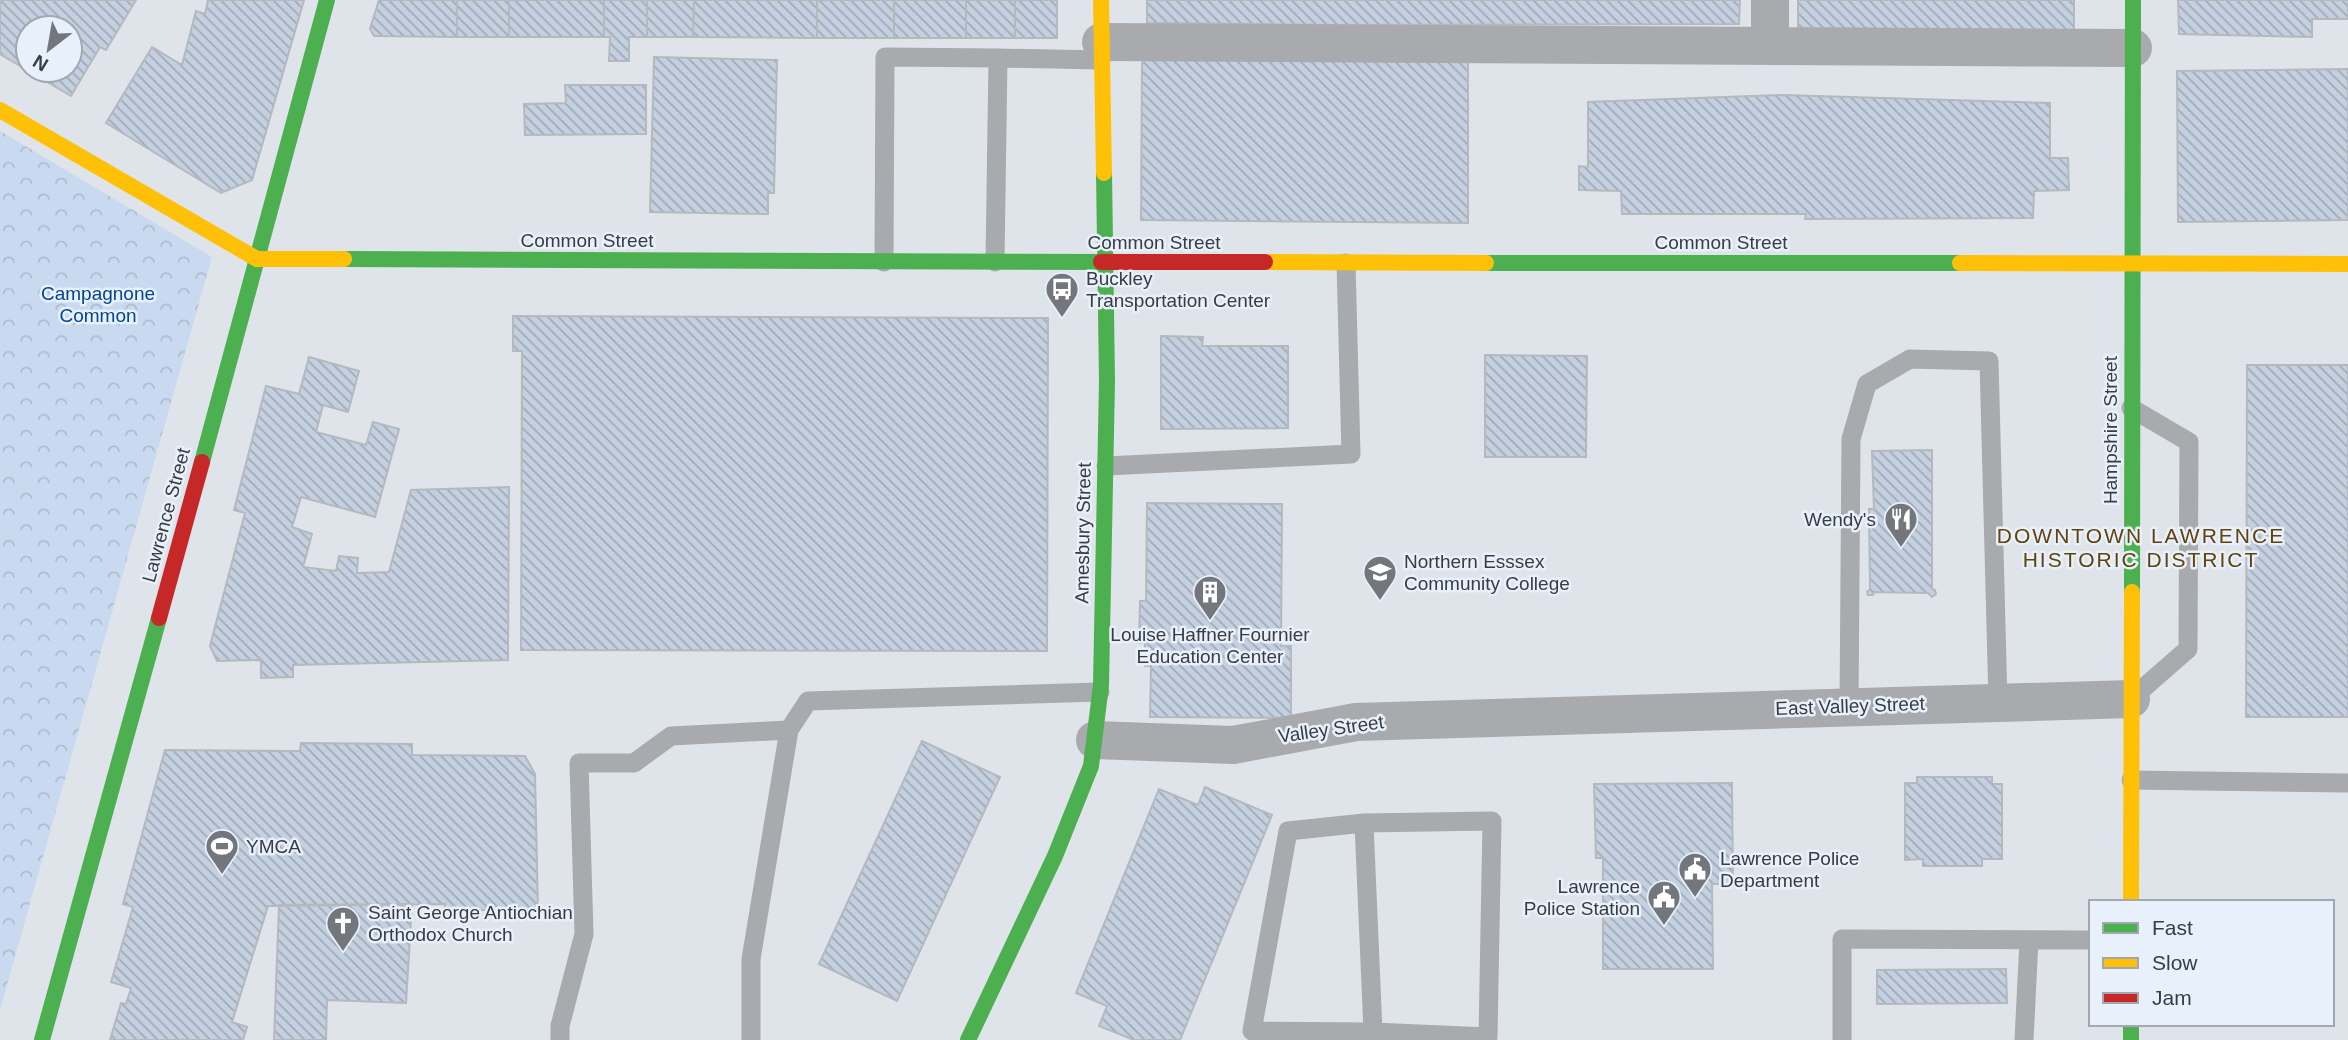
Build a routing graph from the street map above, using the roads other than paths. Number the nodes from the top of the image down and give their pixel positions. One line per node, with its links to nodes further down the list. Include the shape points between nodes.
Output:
1 (327, 0): 10 (main road, Lawrence Street)
2 (1101, 0): 7 (main road, Amesbury Street)
3 (1770, 0): 5 (street)
4 (2133, 0): 6 (main road, Hampshire Street)
5 (1770, 46): 6 (street); 7 (street)
6 (2133, 48): 15 (main road, Hampshire Street)
7 (1101, 51): 8 (lane); 13 (main road, Amesbury Street)
8 (998, 58): 11 (lane, via 885,57); 12 (lane)
9 (0, 110): 10 (main road, Common Street)
10 (257, 259): 11 (main road, Common Street); 33 (main road, Lawrence Street)
11 (884, 262): 12 (main road, Common Street)
12 (995, 262): 13 (main road, Common Street)
13 (1105, 263): 14 (main road, Common Street); 18 (main road, Amesbury Street)
14 (1346, 263): 15 (main road, Common Street); 18 (lane, via 1351,454)
15 (2132, 263): 16 (main road, Common Street); 17 (main road, Hampshire Street)
16 (2348, 264)
17 (2131, 408): 20 (main road, Hampshire Street); 20 (lane, via 2189,442 2189,649)
18 (1106, 466): 19 (main road, Amesbury Street)
19 (1100, 692): 24 (lane, via 808,701); 25 (main road, Amesbury Street)
20 (2131, 699): 21 (street, East Valley Street); 26 (main road, Hampshire Street)
21 (1998, 702): 22 (street, East Valley Street); 22 (lane, via 1989,361 1910,359 1867,384 1851,439)
22 (1849, 706): 23 (street, East Valley Street)
23 (1568, 715): 25 (street, Valley Street, via 1356,722 1233,745)
24 (789, 730): 34 (lane, via 671,736 634,763 579,763 583,934); 35 (lane, via 751,959)
25 (1095, 740): 36 (main road, Amesbury Street, via 1091,766 1055,856)
26 (2131, 780): 27 (lane); 29 (main road, Hampshire Street)
27 (2348, 783)
28 (1364, 823): 32 (lane); 32 (lane, via 1288,831 1252,1031); 32 (lane, via 1492,821 1488,1037)
29 (2131, 900)
30 (2029, 940): 31 (lane); 37 (lane, via 1842,939); 38 (lane)
31 (2089, 940)
32 (1372, 1036)
33 (42, 1040)
34 (560, 1040)
35 (751, 1040)
36 (968, 1040)
37 (1842, 1040)
38 (2024, 1040)

